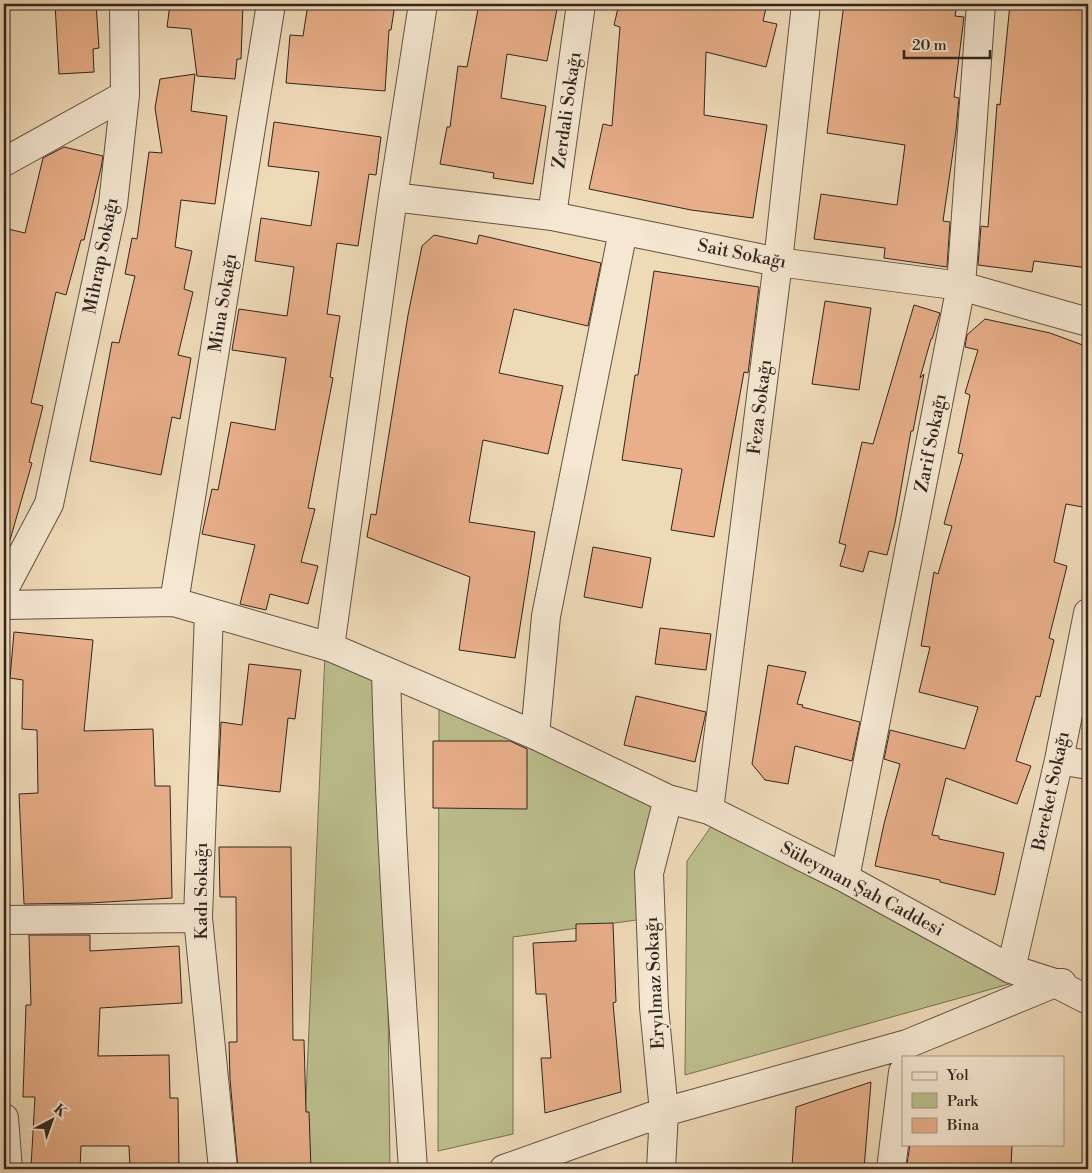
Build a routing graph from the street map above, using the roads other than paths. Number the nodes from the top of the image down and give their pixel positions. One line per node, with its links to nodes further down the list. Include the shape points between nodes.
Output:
1 (124, 4): 7 (street, Mihrap Sokağı)
2 (271, 4): 16 (street, Mina Sokağı)
3 (423, 4): 9 (street)
4 (581, 4): 10 (street, Zerdali Sokağı)
5 (806, 4): 12 (street, Feza Sokağı)
6 (981, 4): 13 (street, Zarif Sokağı)
7 (125, 95): 8 (street); 15 (street, Mihrap Sokağı, via 113,204 49,504)
8 (4, 162)
9 (393, 198): 10 (street, Sait Sokağı); 20 (street)
10 (552, 216): 11 (street, Sait Sokağı)
11 (623, 231): 12 (street, Sait Sokağı); 22 (street, via 546,616)
12 (778, 262): 13 (street, Sait Sokağı); 26 (street, Feza Sokağı)
13 (961, 286): 14 (street, Sait Sokağı); 27 (street, Zarif Sokağı)
14 (1088, 322)
15 (4, 589)
16 (174, 602): 17 (street); 18 (street)
17 (4, 605)
18 (209, 612): 20 (street); 28 (street, Kadı Sokağı)
19 (1088, 613): 23 (street, Bereket Sokağı)
20 (330, 647): 21 (street)
21 (386, 672): 22 (street, Süleyman Şah Caddesi); 40 (street)
22 (535, 735): 25 (street, Süleyman Şah Caddesi)
23 (1058, 760): 24 (street); 30 (street, Bereket Sokağı)
24 (1088, 765)
25 (668, 799): 26 (street, Süleyman Şah Caddesi); 36 (street, Eryılmaz Sokağı, via 649,873 654,1007)
26 (709, 810): 27 (street, Süleyman Şah Caddesi)
27 (845, 878): 30 (street, Süleyman Şah Caddesi)
28 (198, 918): 29 (street); 39 (street, Kadı Sokağı)
29 (4, 920)
30 (1011, 969): 32 (street, Süleyman Şah Caddesi)
31 (1088, 982): 32 (street)
32 (1055, 983): 33 (street); 34 (street)
33 (1088, 1000)
34 (906, 1051): 36 (street)
35 (902, 1080): 43 (street)
36 (664, 1112): 41 (street); 42 (street, Eryılmaz Sokağı)
37 (4, 1118): 38 (street)
38 (8, 1169)
39 (223, 1169)
40 (413, 1169)
41 (504, 1169)
42 (661, 1169)
43 (891, 1169)

